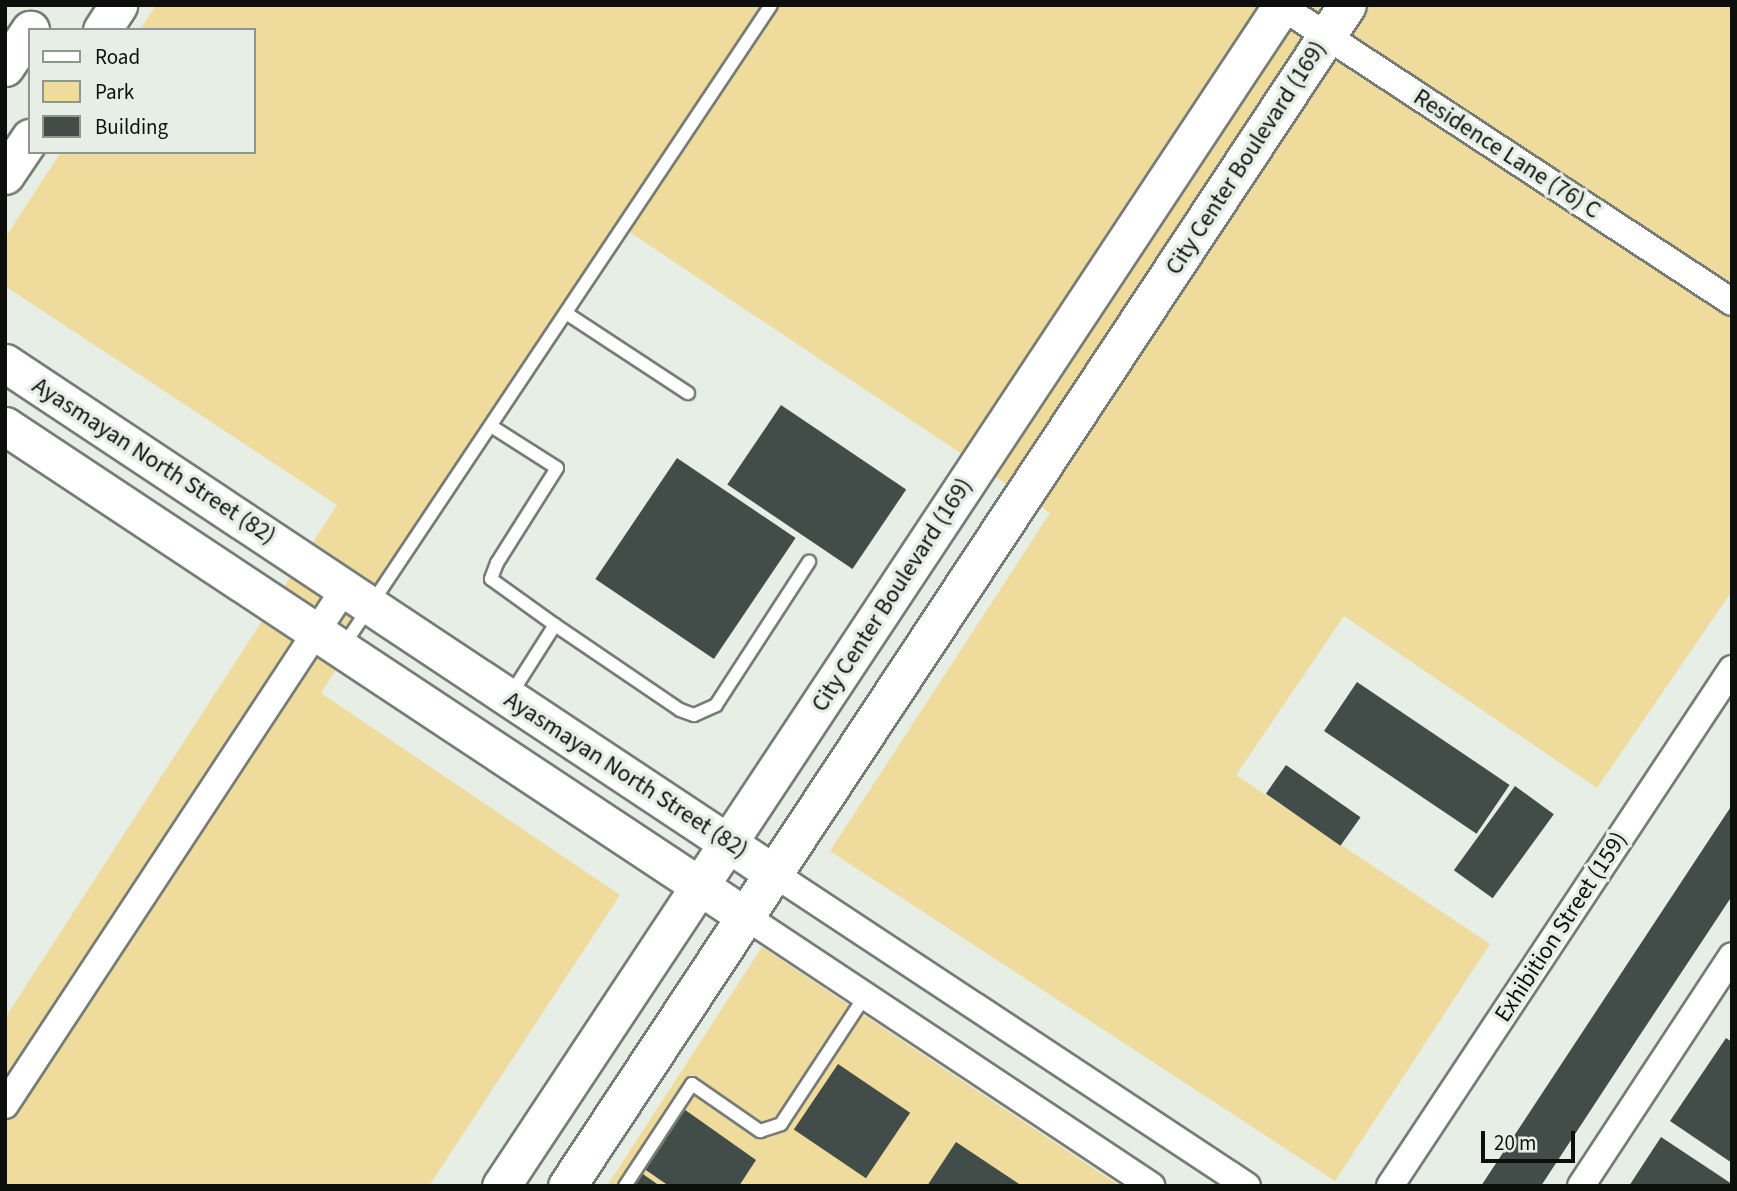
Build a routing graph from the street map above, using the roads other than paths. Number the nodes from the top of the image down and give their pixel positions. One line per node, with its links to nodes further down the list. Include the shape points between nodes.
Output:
1 (46, 5): 6 (main road)
2 (118, 5): 7 (main road)
3 (771, 5): 14 (lane)
4 (1347, 5): 9 (main road, City Center Boulevard (169))
5 (1282, 6): 9 (street, Residence Lane (76) C); 25 (main road, City Center Boulevard (169))
6 (30, 28)
7 (103, 28)
8 (28, 31): 10 (main road)
9 (1326, 36): 13 (street, Residence Lane (76) C); 26 (main road, City Center Boulevard (169))
10 (16, 48)
11 (28, 141): 12 (main road)
12 (5, 175)
13 (1732, 302)
14 (566, 313): 16 (lane); 18 (lane)
15 (5, 363): 20 (main road, Ayasmayan North Street (82))
16 (688, 393)
17 (5, 426): 22 (main road, Ayasmayan North Street (82))
18 (491, 426): 20 (lane); 21 (lane, via 557,468 497,562 491,579)
19 (809, 562): 21 (lane, via 716,705 694,715)
20 (358, 597): 22 (street); 24 (main road, Ayasmayan North Street (82))
21 (555, 625): 24 (lane)
22 (329, 640): 27 (main road, Ayasmayan North Street (82)); 31 (street)
23 (1732, 669): 37 (street, Exhibition Street (159))
24 (508, 698): 25 (main road, Ayasmayan North Street (82))
25 (728, 843): 26 (main road, Ayasmayan North Street (82)); 27 (main road, City Center Boulevard (169))
26 (774, 873): 28 (main road, City Center Boulevard (169)); 36 (street, Ayasmayan North Street (82))
27 (700, 886): 28 (main road, Ayasmayan North Street (82)); 32 (main road, City Center Boulevard (169))
28 (745, 916): 30 (street, Ayasmayan North Street (82)); 33 (main road, City Center Boulevard (169))
29 (1732, 956): 38 (street)
30 (865, 996): 34 (lane, via 781,1124 760,1131 692,1084); 35 (street, Ayasmayan North Street (82))
31 (5, 1105)
32 (501, 1186)
33 (567, 1186)
34 (625, 1186)
35 (1152, 1186)
36 (1247, 1186)
37 (1390, 1186)
38 (1581, 1186)

